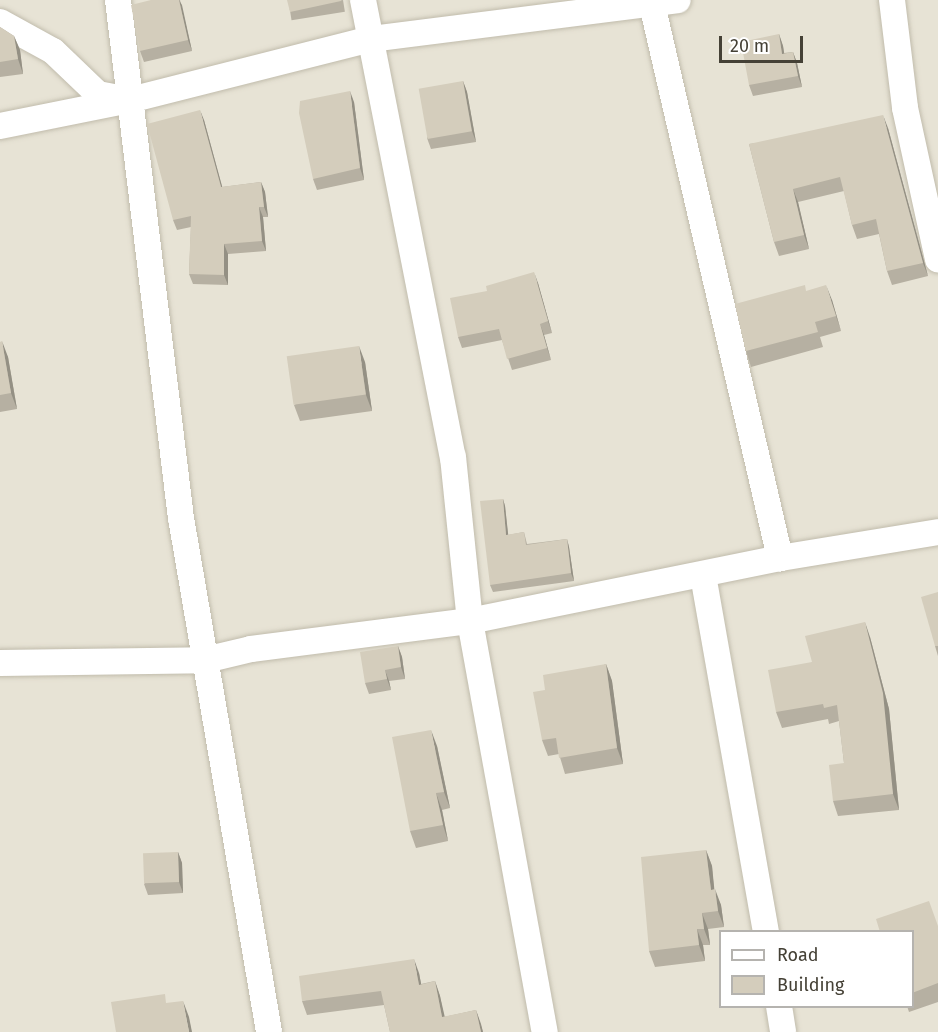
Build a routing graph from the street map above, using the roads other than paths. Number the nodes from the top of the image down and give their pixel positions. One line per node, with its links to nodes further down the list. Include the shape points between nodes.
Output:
1 (118, 0): 8 (street)
2 (363, 0): 7 (street)
3 (678, 0): 5 (street)
4 (892, 0): 10 (street, via 905,108)
5 (651, 2): 7 (street); 12 (street)
6 (0, 22): 8 (street, via 53,51 98,94)
7 (371, 39): 8 (street); 14 (street, via 453,457)
8 (130, 100): 9 (street); 15 (street, via 181,518)
9 (0, 126)
10 (938, 259)
11 (938, 532): 12 (street)
12 (780, 558): 13 (street)
13 (703, 575): 14 (street); 17 (street)
14 (470, 621): 15 (street, via 274,646); 20 (street)
15 (205, 660): 16 (street); 19 (street)
16 (0, 663)
17 (766, 930)
18 (779, 1008): 21 (street)
19 (269, 1032)
20 (545, 1032)
21 (783, 1032)

